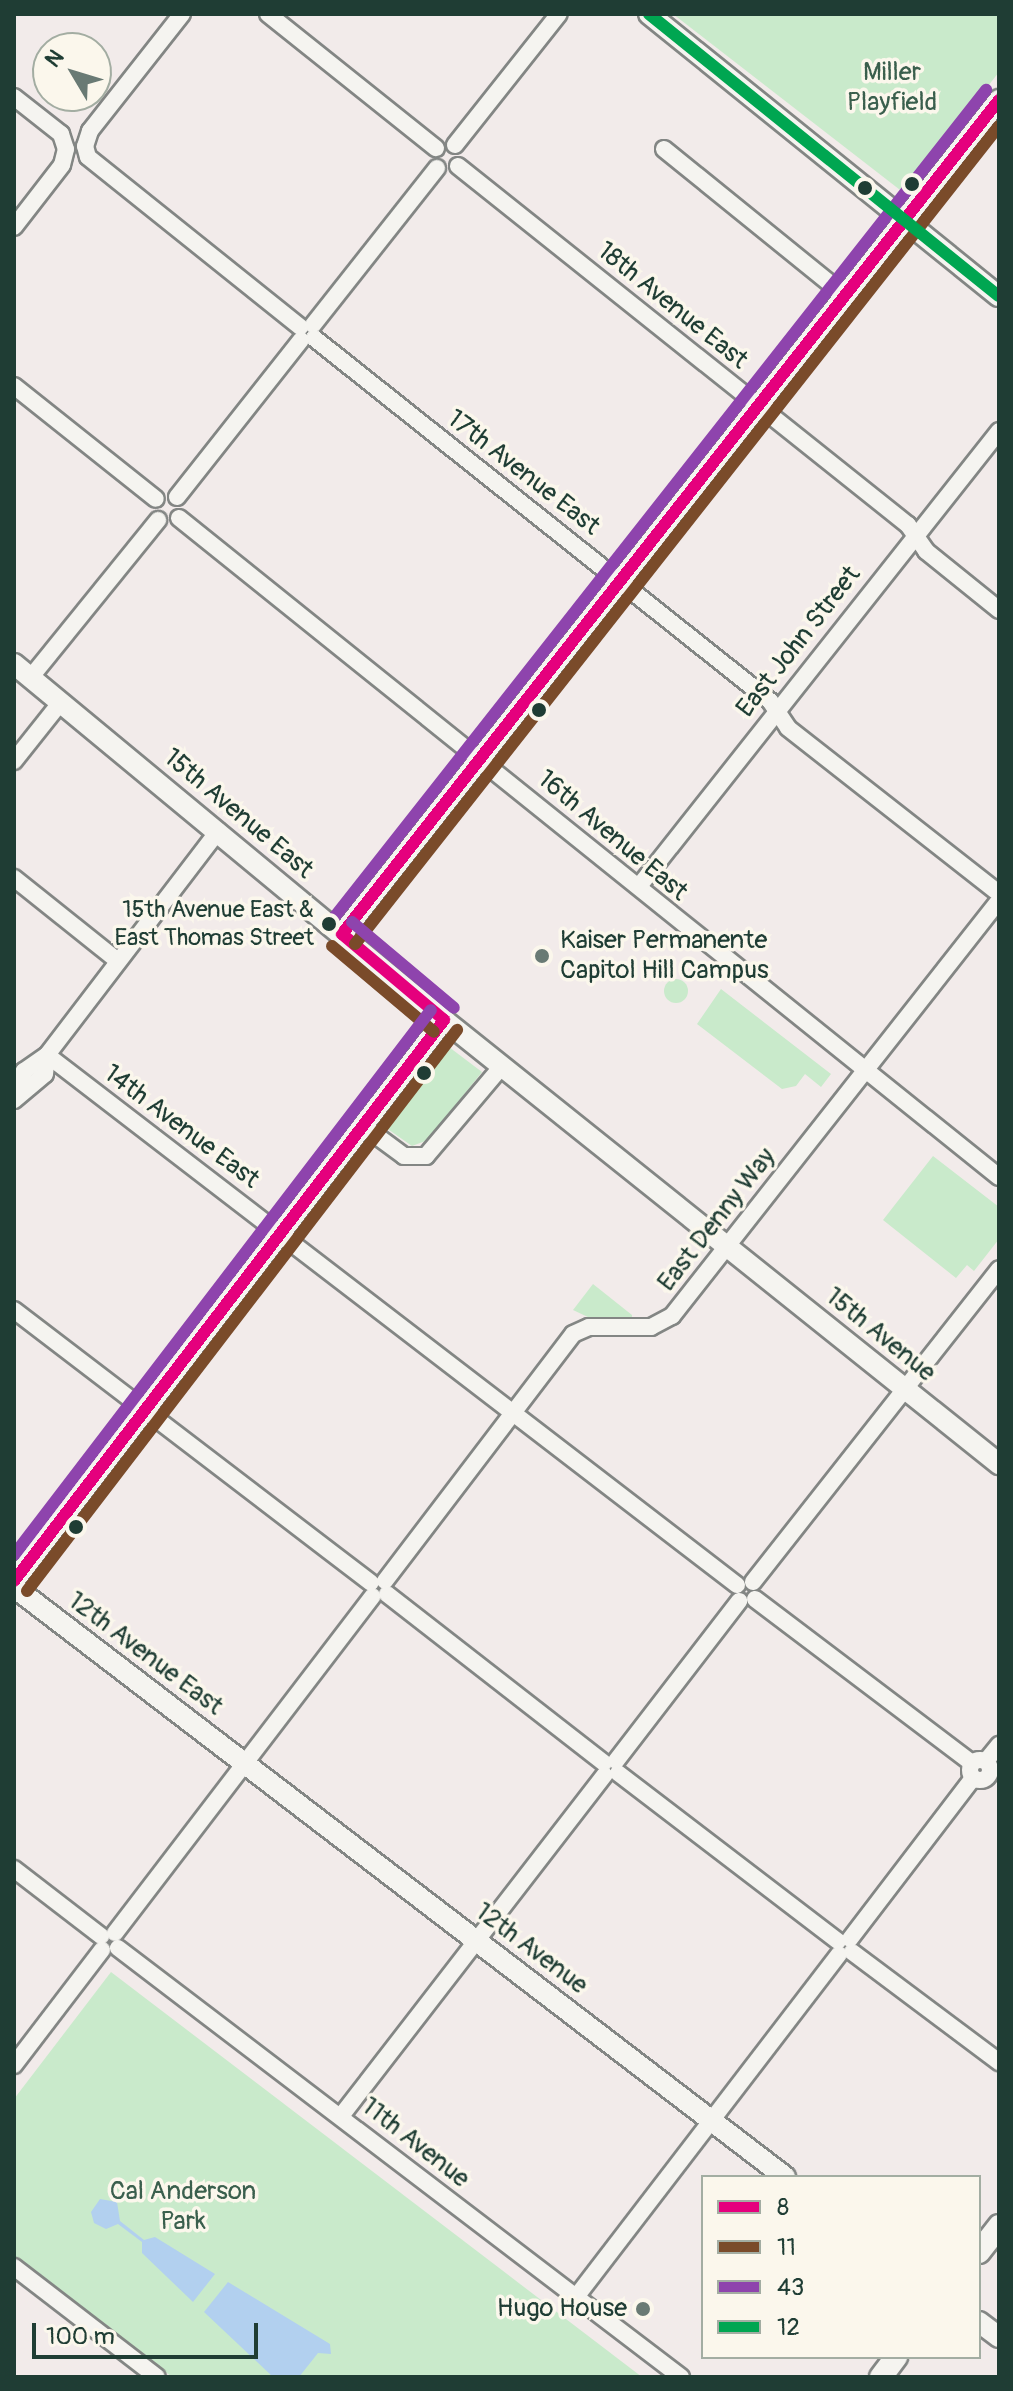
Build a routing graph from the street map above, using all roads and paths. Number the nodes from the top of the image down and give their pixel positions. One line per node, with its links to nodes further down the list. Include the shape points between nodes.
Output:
1 (182, 14): 16 (street, 17th Avenue East, via 90,131 88,157)
2 (268, 14): 8 (street)
3 (559, 14): 7 (street)
4 (649, 14): 12 (street)
5 (14, 97): 13 (street, via 61,134 66,149 62,165)
6 (999, 100): 12 (street)
7 (455, 145): 8 (street, via 446,142); 10 (street, via 461,152)
8 (436, 148): 11 (street)
9 (664, 149): 14 (street)
10 (458, 166): 11 (street, via 450,171); 18 (street, 18th Avenue East)
11 (437, 168): 16 (street)
12 (906, 220): 14 (street); 15 (street)
13 (14, 227)
14 (844, 295): 18 (street)
15 (999, 296)
16 (307, 332): 20 (street); 25 (street, 17th Avenue East)
17 (14, 386): 21 (street)
18 (757, 405): 24 (street, 18th Avenue East); 25 (street)
19 (999, 431): 24 (street, East John Street)
20 (177, 497): 21 (street, via 166,494); 22 (street, via 183,508)
21 (156, 499): 23 (street, via 153,511)
22 (179, 518): 23 (street); 31 (street, 16th Avenue East)
23 (158, 520): 28 (street)
24 (915, 536): 26 (street, 18th Avenue East); 30 (street, East John Street)
25 (619, 581): 30 (street, 17th Avenue East); 31 (street)
26 (999, 610)
27 (14, 664): 28 (street, 15th Avenue East)
28 (31, 677): 29 (street, 15th Avenue East)
29 (61, 702): 32 (street); 33 (street, 15th Avenue East)
30 (777, 711): 35 (street, East John Street); 36 (street, 17th Avenue East, via 788,728)
31 (480, 758): 35 (street, 16th Avenue East); 37 (street)
32 (14, 761)
33 (218, 831): 37 (street, 15th Avenue East); 38 (street)
34 (14, 878): 38 (street)
35 (640, 885): 42 (street, 16th Avenue East, via 655,904)
36 (998, 897): 42 (street, East Denny Way)
37 (342, 934): 39 (street, 15th Avenue East)
38 (118, 961): 40 (street)
39 (444, 1020): 41 (street, 15th Avenue East); 45 (street)
40 (47, 1055): 43 (street, via 24,1071); 44 (street, via 45,1074); 47 (street, 14th Avenue East)
41 (502, 1066): 45 (street, via 426,1156 404,1156); 48 (street, 15th Avenue East)
42 (865, 1071): 46 (street, 16th Avenue East); 48 (street, East Denny Way)
43 (14, 1093)
44 (14, 1100)
45 (362, 1125): 47 (street)
46 (999, 1177)
47 (280, 1233): 52 (street); 53 (street, 14th Avenue East)
48 (728, 1246): 51 (street, 15th Avenue); 53 (street, East Denny Way, via 662,1324 577,1331)
49 (999, 1269): 51 (street)
50 (14, 1310): 52 (street)
51 (905, 1389): 54 (street, 15th Avenue); 58 (street)
52 (145, 1410): 55 (street); 57 (street)
53 (513, 1412): 57 (street, East Denny Way); 58 (street, 14th Avenue East)
54 (999, 1464)
55 (14, 1581)
56 (14, 1587): 60 (street, 12th Avenue East)
57 (379, 1588): 60 (street, East Denny Way); 61 (street)
58 (746, 1592): 61 (street); 62 (street, 14th Avenue East)
59 (999, 1745): 62 (street)
60 (244, 1763): 64 (street, 12th Avenue); 65 (street, East Denny Way)
61 (611, 1768): 64 (street); 66 (street)
62 (983, 1773): 66 (street)
63 (14, 1869): 65 (street, 11th Avenue)
64 (478, 1941): 69 (street); 70 (street, 12th Avenue)
65 (109, 1942): 68 (street, East Denny Way); 69 (street, 11th Avenue)
66 (845, 1947): 67 (street); 70 (street)
67 (999, 2062)
68 (14, 2065)
69 (341, 2116): 75 (street, 11th Avenue)
70 (711, 2120): 71 (street, 12th Avenue); 75 (street)
71 (782, 2175)
72 (999, 2226): 73 (main road)
73 (981, 2249)
74 (14, 2267): 79 (street)
75 (576, 2297): 80 (street, 11th Avenue)
76 (981, 2324): 77 (street)
77 (999, 2337)
78 (894, 2359): 81 (main road)
79 (150, 2375)
80 (681, 2377)
81 (881, 2377)

